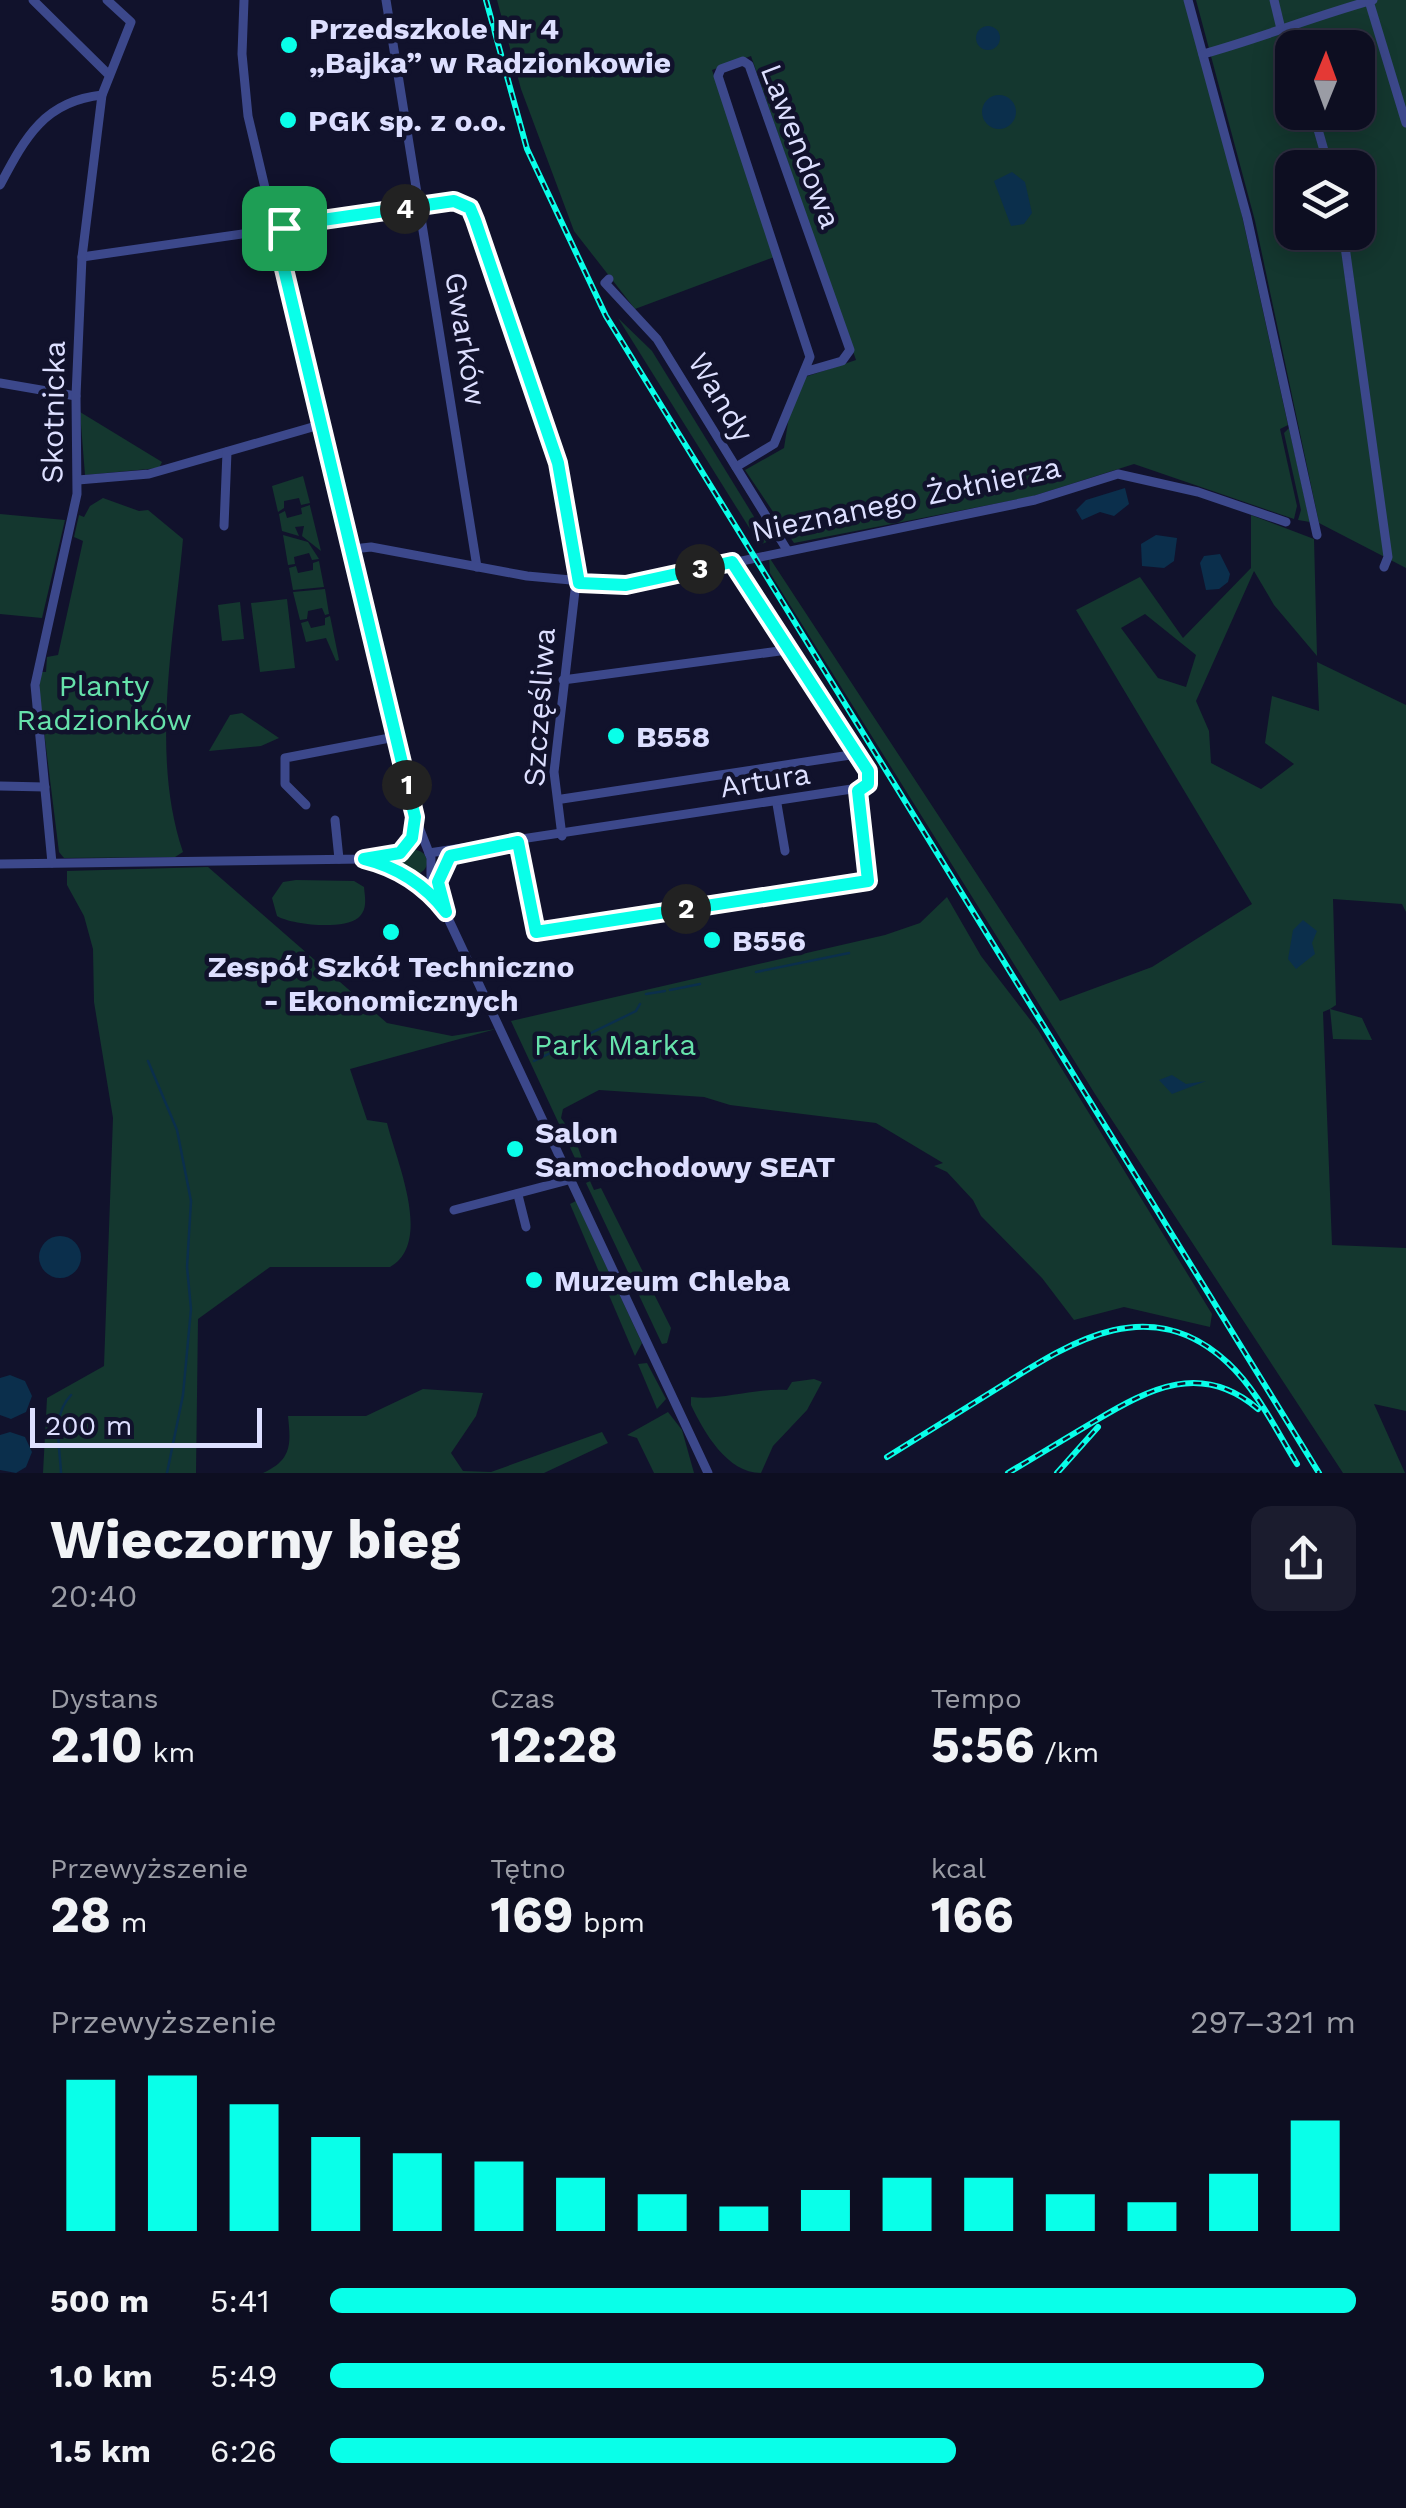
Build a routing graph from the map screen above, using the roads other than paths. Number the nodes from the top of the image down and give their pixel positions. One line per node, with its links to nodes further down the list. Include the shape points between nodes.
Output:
1 (33, 0): 11 (street)
2 (107, 0): 11 (street, Skotnicka, via 131,22)
3 (244, 0): 16 (street, via 245,93)
4 (386, 0): 15 (street, Gwarków)
5 (1188, 0): 10 (street)
6 (1274, 0): 8 (street)
7 (1365, 1): 8 (street); 13 (street)
8 (1285, 30)
9 (1275, 33): 10 (street)
10 (1202, 54): 29 (street, via 1247,217)
11 (107, 73): 12 (street, Skotnicka)
12 (102, 94): 14 (street, via 71,100 44,116); 18 (street, Skotnicka)
13 (1406, 124)
14 (0, 185)
15 (420, 206): 16 (street); 33 (street, Gwarków); 35 (street, Szczęśliwa, via 464,202 475,220 558,463)
16 (274, 227): 18 (street); 23 (street)
17 (1345, 250): 34 (street, via 1388,557)
18 (82, 257): 22 (street, Skotnicka)
19 (609, 279): 25 (street, Wandy, via 605,283 657,339)
20 (804, 372): 20 (street, Lawendowa, via 808,342 718,76 743,61 850,350 842,361); 25 (street, Lawendowa, via 774,444)
21 (0, 382): 22 (street)
22 (76, 396): 26 (street, Skotnicka)
23 (322, 424): 24 (street); 30 (street)
24 (227, 452): 26 (street, via 135,477); 28 (street)
25 (736, 467): 31 (street, Wandy)
26 (78, 480): 41 (street, Skotnicka, via 36,686)
27 (1286, 522): 31 (street, Nieznanego Żołnierza, via 1118,474 1036,500)
28 (224, 526)
29 (1317, 535)
30 (353, 550): 33 (street, Nieznanego Żołnierza, via 371,547); 38 (street)
31 (786, 550): 32 (street, Nieznanego Żołnierza)
32 (732, 562): 35 (street, Nieznanego Żołnierza, via 626,585); 36 (street, Artura)
33 (478, 567): 35 (street, Nieznanego Żołnierza)
34 (1384, 567)
35 (578, 582): 37 (street, Szczęśliwa)
36 (787, 650): 37 (street); 39 (street, Artura)
37 (563, 680): 48 (street, Szczęśliwa, via 554,772)
38 (395, 736): 45 (street, via 285,758 285,784); 46 (street)
39 (856, 754): 42 (street, via 870,777); 43 (street)
40 (0, 786): 41 (street)
41 (45, 787): 57 (street, Skotnicka)
42 (858, 791): 44 (street, Artura); 49 (street, via 870,874 863,882 536,932)
43 (562, 798)
44 (778, 804): 48 (street, Artura); 52 (street)
45 (306, 805)
46 (415, 817): 50 (street); 56 (street)
47 (335, 820): 54 (street)
48 (562, 836): 49 (street, Artura)
49 (518, 842): 51 (street, Artura)
50 (404, 849): 55 (street); 56 (street); 59 (street)
51 (466, 851): 53 (street, Artura); 56 (street, Artura)
52 (785, 852)
53 (450, 856): 56 (street, Artura); 60 (street, via 438,882)
54 (339, 859): 55 (street); 57 (street)
55 (364, 859): 59 (street)
56 (429, 859): 59 (street, via 424,876); 60 (street)
57 (52, 863): 58 (street)
58 (0, 864)
59 (403, 875): 60 (street)
60 (446, 912): 61 (street)
61 (572, 1179): 62 (street); 65 (street)
62 (518, 1195): 63 (street); 64 (street)
63 (454, 1210)
64 (526, 1227)
65 (708, 1473)

